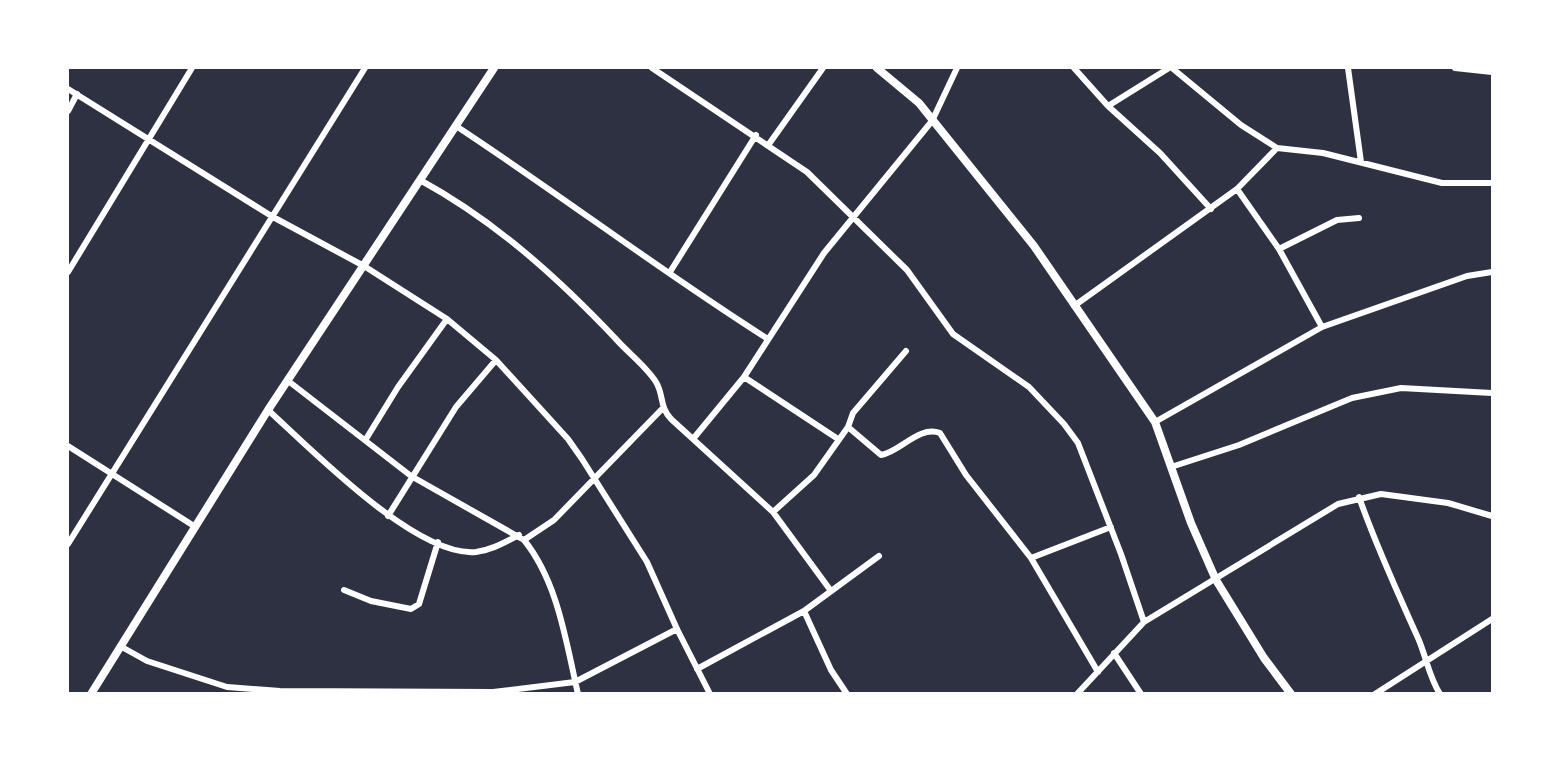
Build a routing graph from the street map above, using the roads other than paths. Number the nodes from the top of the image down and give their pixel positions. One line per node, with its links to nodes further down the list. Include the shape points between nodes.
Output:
1 (192, 68): 20 (street)
2 (365, 68): 28 (street)
3 (494, 68): 18 (street)
4 (652, 68): 19 (street)
5 (823, 68): 21 (street)
6 (877, 68): 17 (street, via 919,103)
7 (957, 68): 17 (street)
8 (1074, 68): 15 (street)
9 (1171, 68): 15 (street); 22 (street, via 1241,125)
10 (1348, 68): 23 (street)
11 (1455, 68): 12 (street)
12 (1492, 72)
13 (68, 89): 14 (street)
14 (77, 94): 16 (street); 20 (street)
15 (1108, 105): 27 (street, via 1161,153)
16 (68, 111)
17 (932, 121): 29 (street); 36 (street, via 1034,246)
18 (456, 126): 24 (street); 34 (street)
19 (756, 135): 21 (street); 34 (street)
20 (147, 140): 28 (street); 33 (street)
21 (769, 144): 29 (street, via 807,172)
22 (1277, 148): 23 (street); 26 (street)
23 (1361, 162): 25 (street, via 1442,183)
24 (420, 180): 32 (street); 45 (street, via 501,232 568,289 656,381)
25 (1492, 183)
26 (1237, 189): 27 (street); 31 (street)
27 (1211, 209): 36 (street)
28 (273, 217): 32 (street); 54 (street)
29 (855, 218): 39 (street, via 824,253); 62 (street, via 907,270 953,334 1029,387 1064,424 1078,443)
30 (1359, 218): 31 (street, via 1337,220)
31 (1280, 249): 38 (street)
32 (364, 266): 37 (street); 43 (street)
33 (68, 272)
34 (670, 272): 39 (street)
35 (1492, 272): 38 (street, via 1467,276)
36 (1074, 306): 47 (street)
37 (447, 319): 41 (street); 49 (street)
38 (1322, 327): 47 (street)
39 (768, 339): 42 (street)
40 (906, 351): 48 (street, via 862,400)
41 (496, 360): 55 (street, via 456,407); 56 (street, via 568,439)
42 (744, 377): 50 (street); 51 (street)
43 (288, 380): 46 (street); 49 (street)
44 (1492, 393): 53 (street, via 1401,388 1352,398 1239,445)
45 (662, 409): 51 (street); 56 (street)
46 (268, 410): 59 (street); 61 (street)
47 (1155, 422): 53 (street)
48 (848, 427): 50 (street); 67 (street, via 881,455 921,434 940,433 966,475)
49 (366, 439): 55 (street)
50 (838, 439): 58 (street, via 814,475)
51 (693, 440): 58 (street)
52 (68, 446): 54 (street)
53 (1171, 467): 68 (street)
54 (112, 476): 61 (street); 65 (street)
55 (411, 476): 59 (street); 63 (street)
56 (593, 480): 63 (street, via 554,520); 74 (street, via 647,562)
57 (1359, 497): 60 (street, via 1381,494 1448,503); 68 (street, via 1338,504); 77 (street, via 1376,548)
58 (773, 512): 70 (street)
59 (388, 516): 64 (street)
60 (1492, 516)
61 (194, 526): 75 (street)
62 (1111, 527): 67 (street); 73 (street)
63 (522, 537): 64 (street, via 475,552); 80 (street, via 536,554 563,624)
64 (438, 542): 69 (street, via 419,604 411,609 371,601)
65 (68, 544)
66 (879, 556): 70 (street)
67 (1031, 558): 79 (street)
68 (1215, 580): 73 (street); 90 (street)
69 (344, 590)
70 (831, 591): 71 (street)
71 (804, 611): 78 (street); 87 (street, via 831,670)
72 (1492, 620): 77 (street)
73 (1144, 622): 76 (street)
74 (676, 629): 78 (street); 80 (street)
75 (120, 646): 81 (street, via 147,661 217,685); 83 (street)
76 (1114, 652): 79 (street); 89 (street)
77 (1427, 660): 91 (street); 92 (street)
78 (697, 669): 86 (street)
79 (1098, 672): 88 (street)
80 (575, 682): 84 (street); 85 (street)
81 (281, 692): 82 (street)
82 (355, 692): 84 (street)
83 (91, 693)
84 (493, 693)
85 (578, 693)
86 (710, 693)
87 (847, 693)
88 (1077, 693)
89 (1141, 693)
90 (1291, 693)
91 (1375, 693)
92 (1440, 693)

